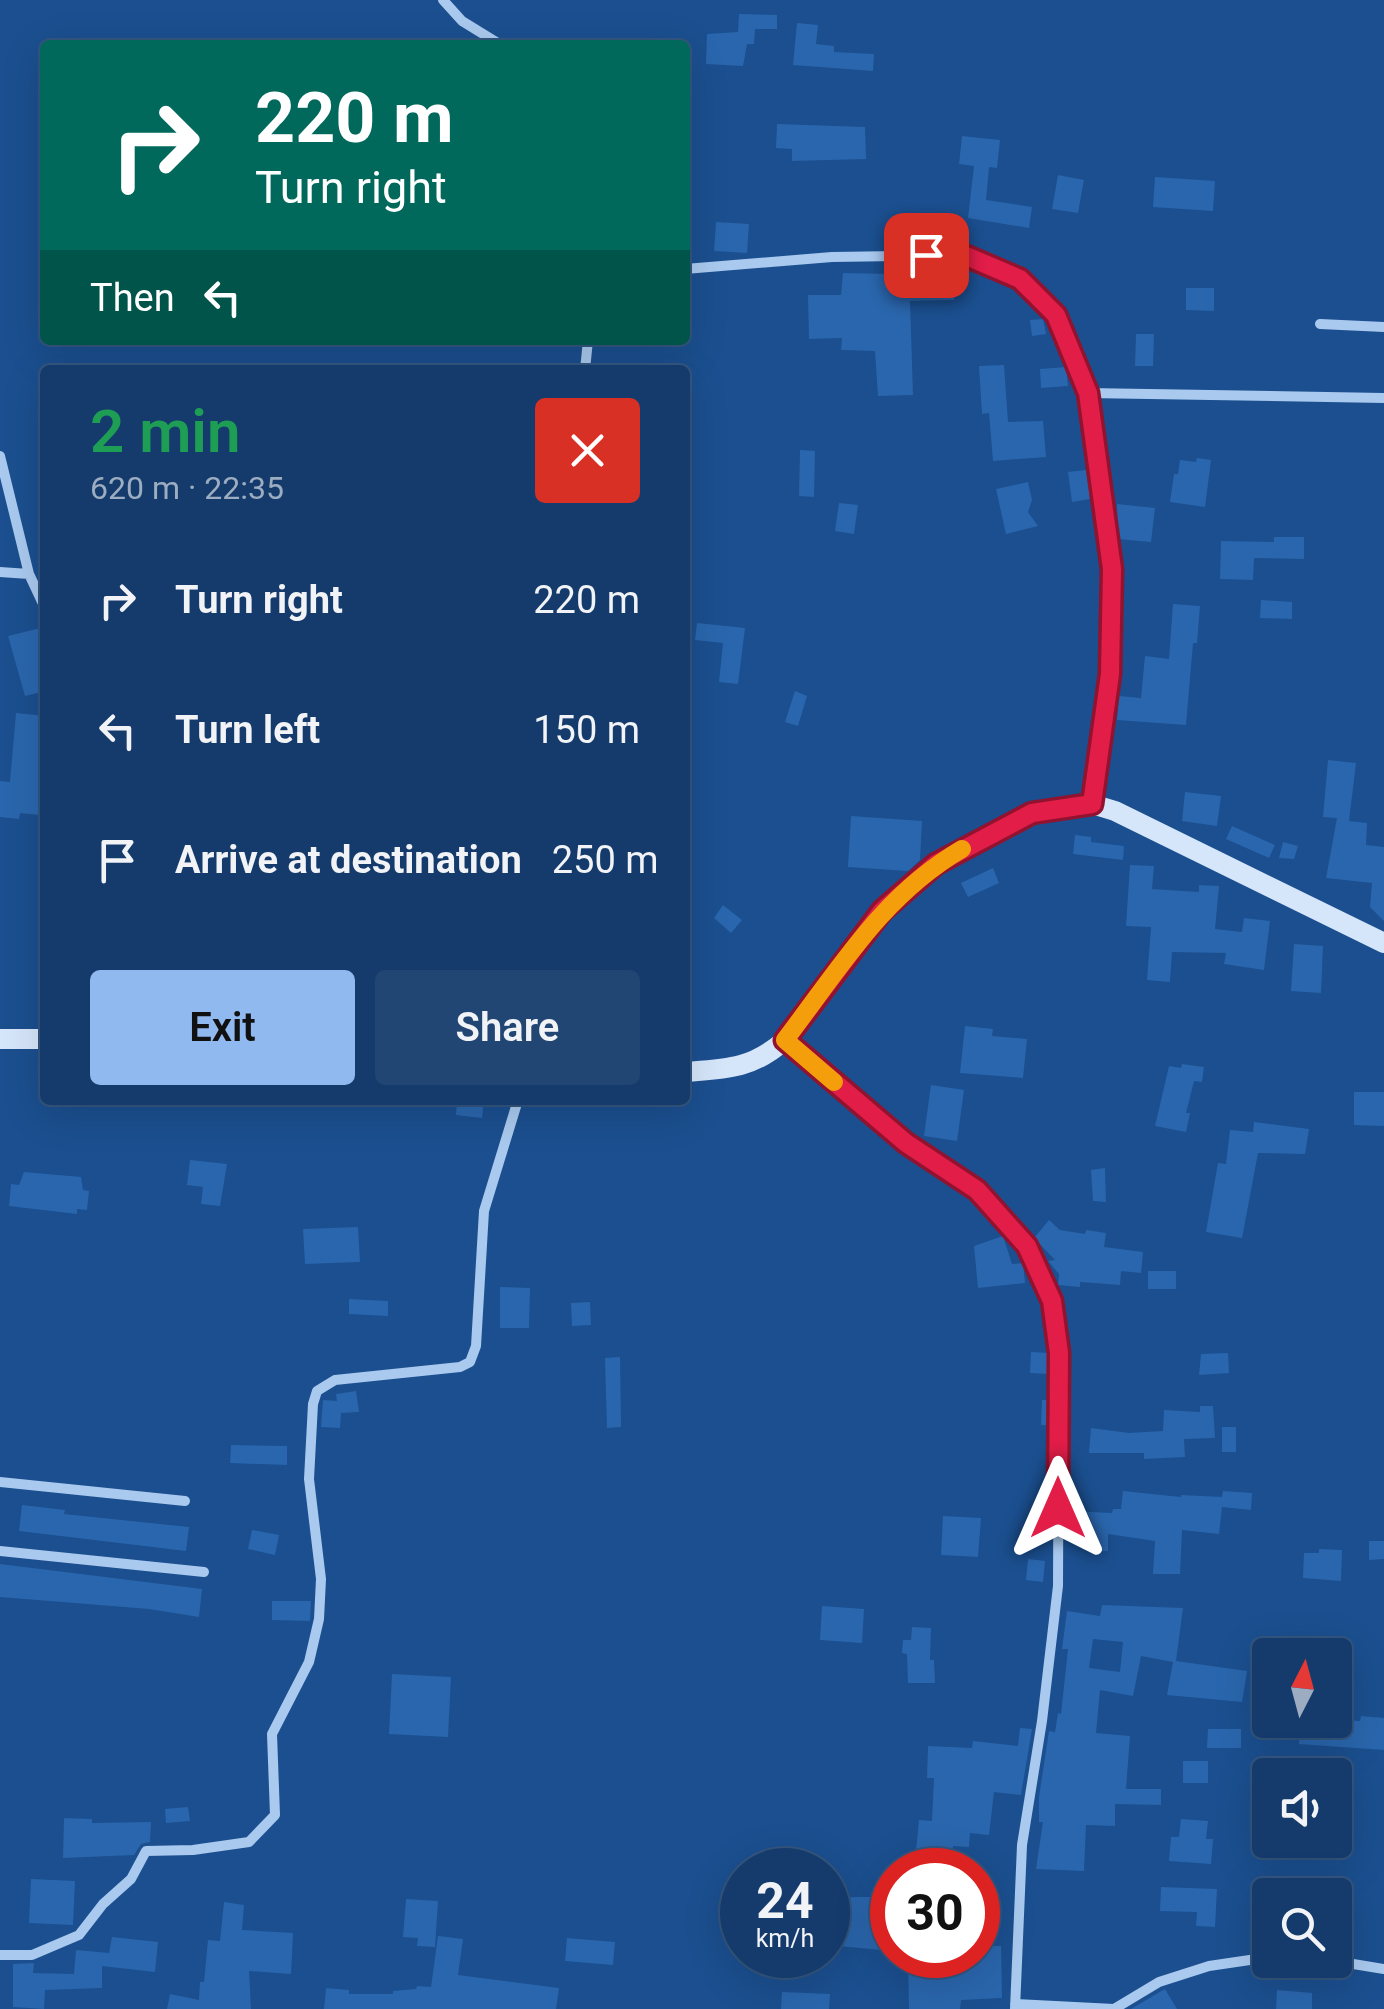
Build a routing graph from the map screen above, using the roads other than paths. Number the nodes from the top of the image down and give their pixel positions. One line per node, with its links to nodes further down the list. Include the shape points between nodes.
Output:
1 (443, 0): 2 (street)
2 (493, 40)
3 (690, 269): 6 (street, via 964,255 1020,279 1056,315)
4 (1320, 324): 5 (street)
5 (1384, 327)
6 (1088, 393): 7 (street); 12 (street, via 1112,569 1110,674)
7 (1384, 398)
8 (0, 456): 10 (street)
9 (0, 572): 10 (street)
10 (29, 574): 11 (street)
11 (40, 597)
12 (1092, 804): 13 (main road); 16 (main road, via 1032,813 936,864 882,911)
13 (1384, 942)
14 (0, 1039): 15 (main road)
15 (40, 1039)
16 (785, 1040): 17 (main road, via 737,1068); 27 (street, via 906,1143 977,1190 1027,1246 1052,1301 1059,1353 1058,1586 1022,1846)
17 (690, 1072)
18 (516, 1105): 23 (street, via 484,1211 470,1362 336,1380 317,1391 309,1479 319,1619 309,1662 272,1734 275,1814 249,1842 146,1851 131,1878 79,1935 32,1956)
19 (0, 1482): 20 (street)
20 (185, 1501)
21 (0, 1551): 22 (street)
22 (204, 1572)
23 (0, 1956)
24 (1252, 1960): 27 (street, via 1159,1982 1114,2009)
25 (1352, 1964): 26 (street)
26 (1384, 1969)
27 (1015, 2006)

